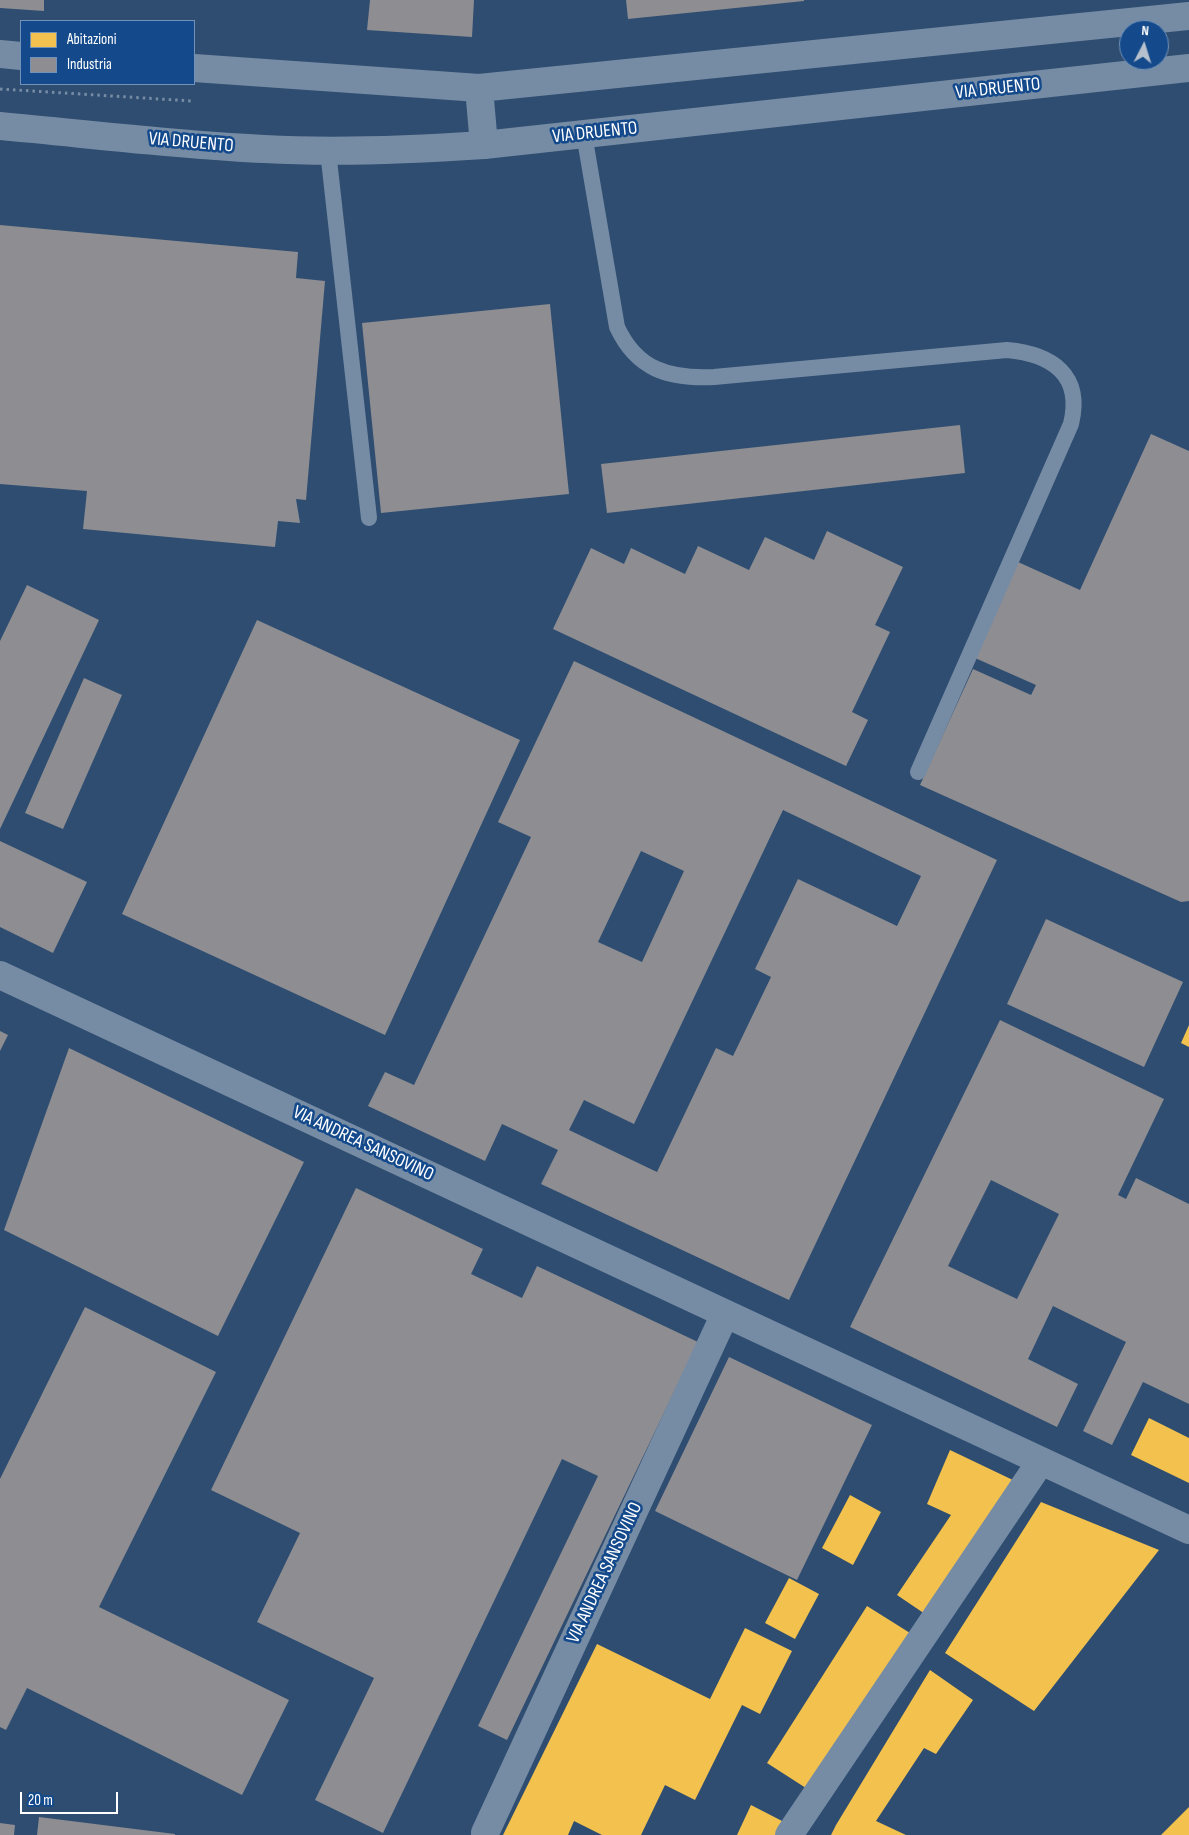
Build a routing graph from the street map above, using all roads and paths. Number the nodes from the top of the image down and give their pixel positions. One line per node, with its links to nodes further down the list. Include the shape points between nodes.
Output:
1 (1189, 16): 6 (street)
2 (0, 54): 3 (street)
3 (20, 56)
4 (195, 68): 6 (street)
5 (1189, 68): 8 (street, VIA DRUENTO)
6 (479, 88): 9 (street)
7 (0, 126): 10 (street, VIA DRUENTO, via 264,149)
8 (584, 134): 9 (street, VIA DRUENTO); 12 (lane, via 617,327 633,353 646,364 677,376 696,378 1007,350 1029,352 1048,360 1069,381 1075,398 1072,424)
9 (484, 145): 10 (street, VIA DRUENTO)
10 (328, 151): 11 (lane)
11 (369, 518)
12 (918, 772)
13 (0, 975): 14 (street, VIA ANDREA SANSOVINO)
14 (725, 1314): 15 (street, VIA ANDREA SANSOVINO); 17 (street, VIA ANDREA SANSOVINO)
15 (1042, 1461): 16 (street, VIA ANDREA SANSOVINO); 18 (street)
16 (1189, 1530)
17 (485, 1833)
18 (789, 1835)

